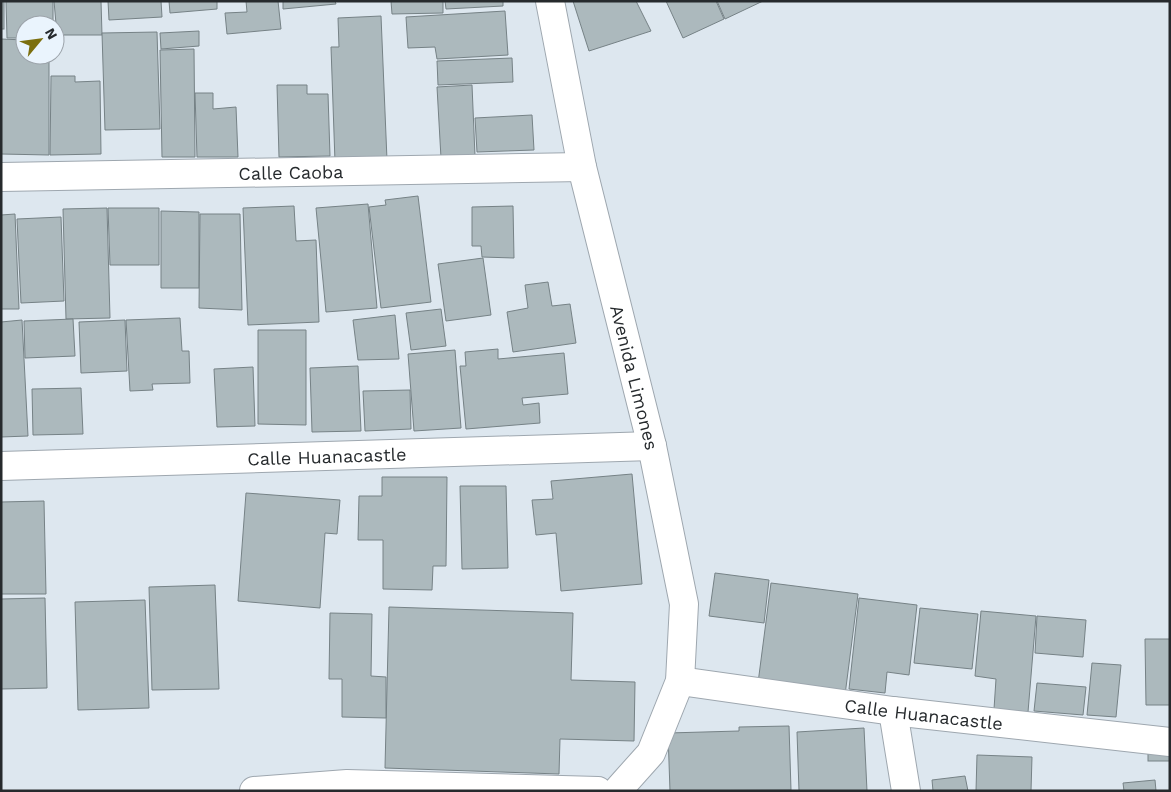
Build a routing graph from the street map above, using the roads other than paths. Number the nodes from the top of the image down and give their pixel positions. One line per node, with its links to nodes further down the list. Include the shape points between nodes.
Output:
1 (550, 1): 2 (street, Avenida Limones)
2 (582, 167): 3 (street, Calle Caoba); 4 (street, Avenida Limones)
3 (1, 177)
4 (652, 446): 5 (street, Calle Huanacastle); 6 (street, Avenida Limones, via 684,604)
5 (1, 466)
6 (680, 681): 7 (street, Calle Huanacastle); 12 (street, Avenida Limones, via 651,753)
7 (893, 711): 8 (street, Calle Huanacastle); 13 (street)
8 (1170, 742)
9 (347, 787): 10 (street); 11 (street)
10 (254, 791)
11 (598, 791)
12 (617, 791)
13 (906, 791)

